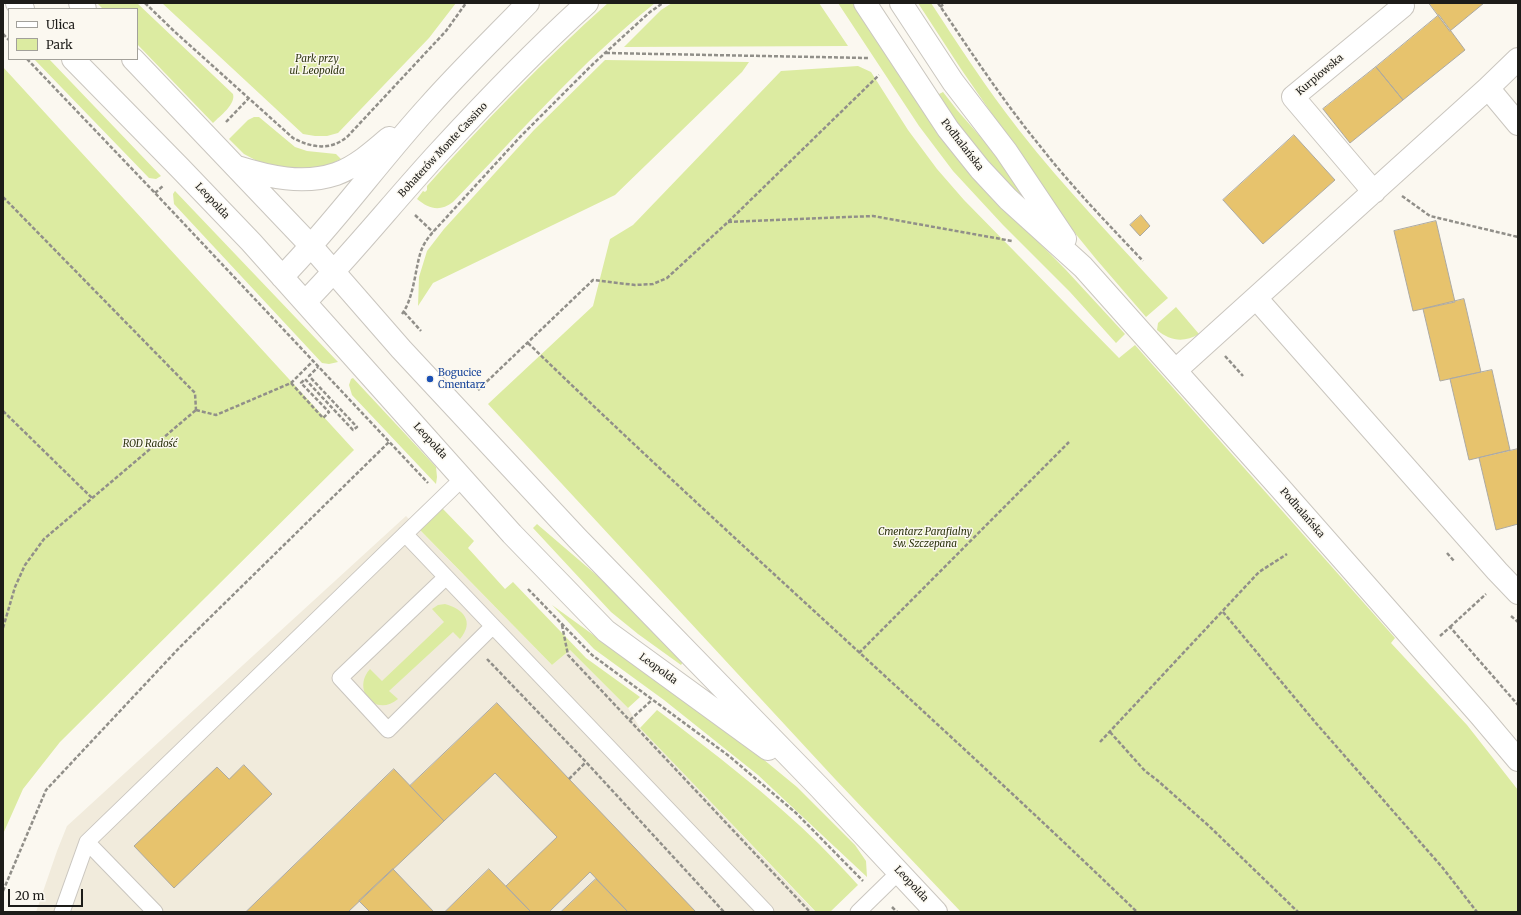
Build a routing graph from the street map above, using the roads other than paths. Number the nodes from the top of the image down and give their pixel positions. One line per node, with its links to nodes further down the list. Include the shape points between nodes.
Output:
1 (528, 3): 10 (street)
2 (587, 3): 16 (street, Bohaterów Monte Cassino, via 520,67 440,151)
3 (865, 3): 15 (street, Podhalańska, via 944,122 980,169 1008,199)
4 (901, 3): 15 (street, Podhalańska, via 953,82 1006,151)
5 (1401, 3): 13 (street, Kurpiowska, via 1403,6 1293,97)
6 (1518, 59): 9 (street)
7 (74, 60): 17 (street, Leopolda)
8 (134, 60): 12 (street, Leopolda)
9 (1488, 88): 11 (street); 13 (street)
10 (429, 106): 12 (street, via 379,147 337,174 297,179 266,176); 14 (street)
11 (1518, 124)
12 (236, 167): 14 (street, Leopolda)
13 (1379, 188): 18 (street)
14 (312, 247): 16 (street, Leopolda); 17 (street)
15 (1083, 267): 20 (street, Podhalańska)
16 (335, 272): 19 (street, Bohaterów Monte Cassino); 27 (street, Leopolda, via 400,349 577,538)
17 (282, 277): 19 (street, Leopolda)
18 (1256, 298): 20 (street); 24 (street)
19 (305, 302): 21 (street, Leopolda)
20 (1176, 370): 26 (street, Podhalańska)
21 (463, 478): 22 (lane); 27 (street, Leopolda, via 512,534 606,631)
22 (405, 534): 23 (lane); 28 (lane)
23 (446, 577): 25 (lane); 25 (lane, via 340,678 388,730)
24 (1518, 593)
25 (493, 626): 32 (lane)
26 (1518, 760)
27 (819, 787): 29 (street, Leopolda)
28 (87, 842): 30 (lane); 31 (lane)
29 (899, 872): 33 (lane); 34 (street, Leopolda)
30 (62, 912)
31 (155, 912)
32 (766, 912)
33 (858, 912)
34 (936, 912)

